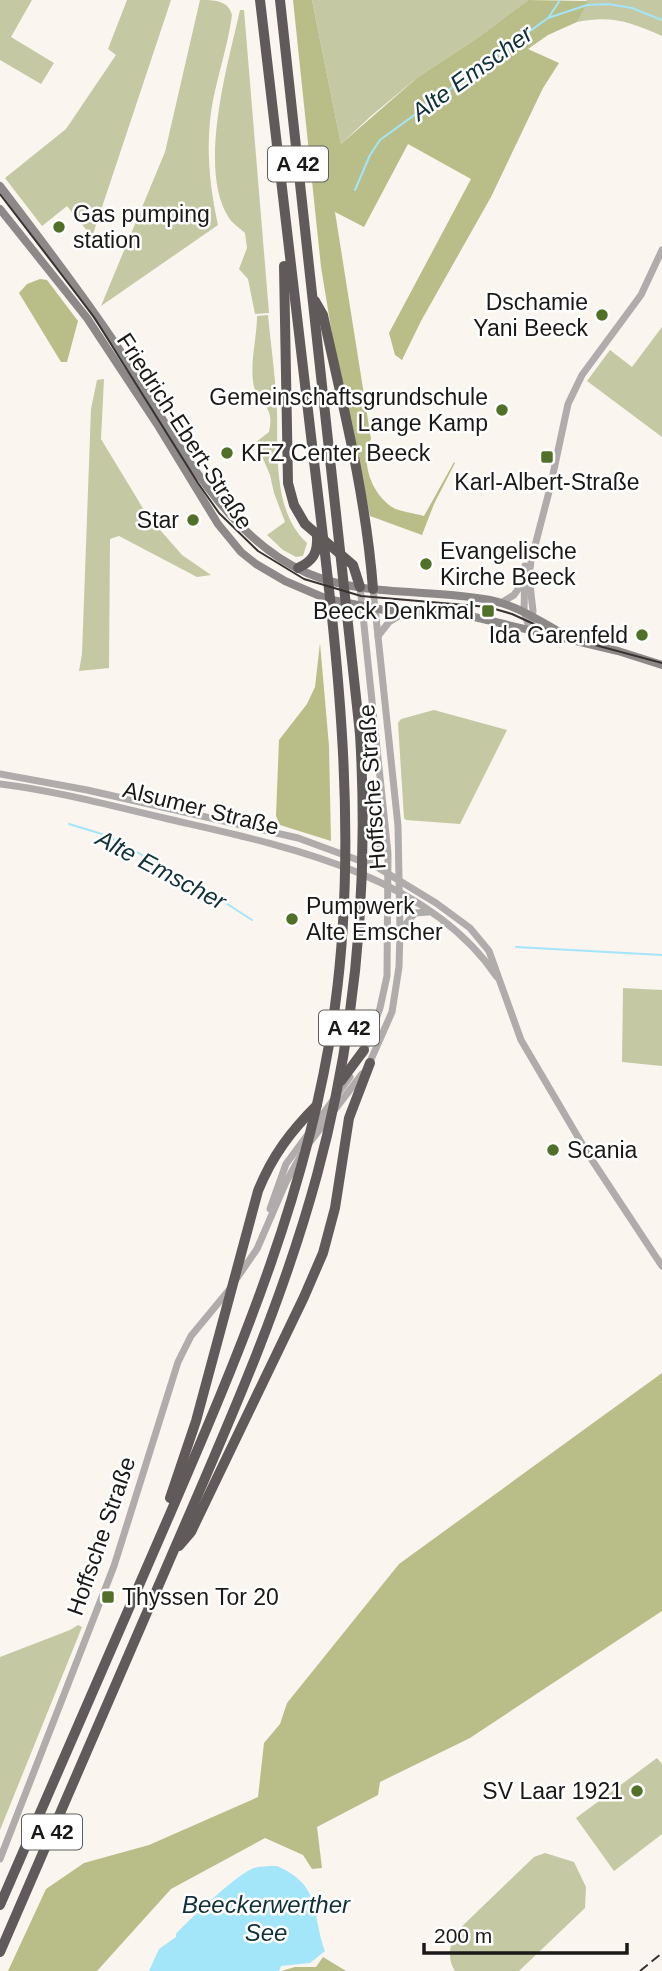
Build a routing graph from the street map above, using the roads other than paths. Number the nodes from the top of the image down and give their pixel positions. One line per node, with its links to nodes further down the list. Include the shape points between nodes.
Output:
1 (260, 0): 5 (highway, A 42)
2 (280, 0): 7 (highway, A 42)
3 (0, 186): 8 (main road)
4 (0, 209): 8 (main road)
5 (286, 232): 9 (highway, via 288,483 294,505); 41 (highway, A 42, via 343,737 345,902 335,1009 315,1119 284,1224 235,1359)
6 (662, 250): 10 (street, via 641,295 584,371 568,404)
7 (312, 296): 14 (highway, via 323,315 354,454); 42 (highway, A 42, via 360,734 364,822 361,917 347,1038 328,1133 301,1229 264,1333)
8 (90, 314): 11 (main road, Friedrich-Ebert-Straße, via 119,349 206,485 255,537); 16 (main road, Friedrich-Ebert-Straße, via 218,524 241,552 309,593)
9 (317, 536): 11 (highway, via 314,558); 13 (highway, via 353,565)
10 (535, 540): 12 (street); 19 (street)
11 (298, 568): 13 (main road, Friedrich-Ebert-Straße)
12 (523, 581): 15 (street, via 514,596); 19 (street)
13 (360, 587): 14 (main road, Friedrich-Ebert-Straße); 16 (street, Hoffsche Straße)
14 (373, 589): 15 (main road, Friedrich-Ebert-Straße); 17 (street, Hoffsche Straße)
15 (501, 603): 19 (main road, Friedrich-Ebert-Straße)
16 (363, 606): 17 (main road, Friedrich-Ebert-Straße); 26 (street, Hoffsche Straße)
17 (374, 608): 18 (main road, Friedrich-Ebert-Straße); 21 (street, Hoffsche Straße)
18 (407, 611): 20 (main road, Friedrich-Ebert-Straße, via 470,616); 21 (street)
19 (528, 614): 20 (street); 22 (main road, Friedrich-Ebert-Straße)
20 (530, 631): 22 (main road, Friedrich-Ebert-Straße)
21 (377, 637): 29 (street, Hoffsche Straße, via 398,826)
22 (577, 641): 23 (main road, Friedrich-Ebert-Straße)
23 (662, 665)
24 (0, 774): 27 (street, Alsumer Straße, via 204,815 298,838)
25 (0, 784): 30 (street, Alsumer Straße, via 242,836 321,858)
26 (387, 833): 27 (street, via 377,854); 28 (street, Hoffsche Straße)
27 (365, 862): 28 (street, Alsumer Straße)
28 (388, 872): 29 (street, Alsumer Straße); 30 (street, Hoffsche Straße)
29 (398, 878): 31 (street, Hoffsche Straße); 34 (street, Alsumer Straße, via 470,928 489,951)
30 (388, 886): 31 (street, Alsumer Straße); 35 (street, Hoffsche Straße, via 387,976)
31 (398, 891): 32 (street, Alsumer Straße); 33 (street, Hoffsche Straße)
32 (430, 912): 33 (street, via 409,917); 34 (street, Alsumer Straße, via 460,935)
33 (400, 932): 36 (street, Hoffsche Straße)
34 (501, 984): 40 (street, Alsumer Straße, via 534,1065)
35 (380, 1008): 36 (street); 37 (street, Hoffsche Straße)
36 (392, 1012): 38 (street, Hoffsche Straße)
37 (364, 1050): 39 (street, Hoffsche Straße, via 348,1080 286,1164); 41 (highway, via 276,1152 258,1191)
38 (370, 1063): 39 (street, Hoffsche Straße, via 305,1149); 42 (highway, via 349,1118 330,1233 315,1274 191,1532)
39 (261, 1240): 43 (street, Hoffsche Straße, via 191,1336 178,1362 114,1566)
40 (662, 1266)
41 (163, 1530): 44 (highway, A 42)
42 (171, 1556): 45 (highway, A 42)
43 (0, 1859)
44 (0, 1905)
45 (0, 1952)

